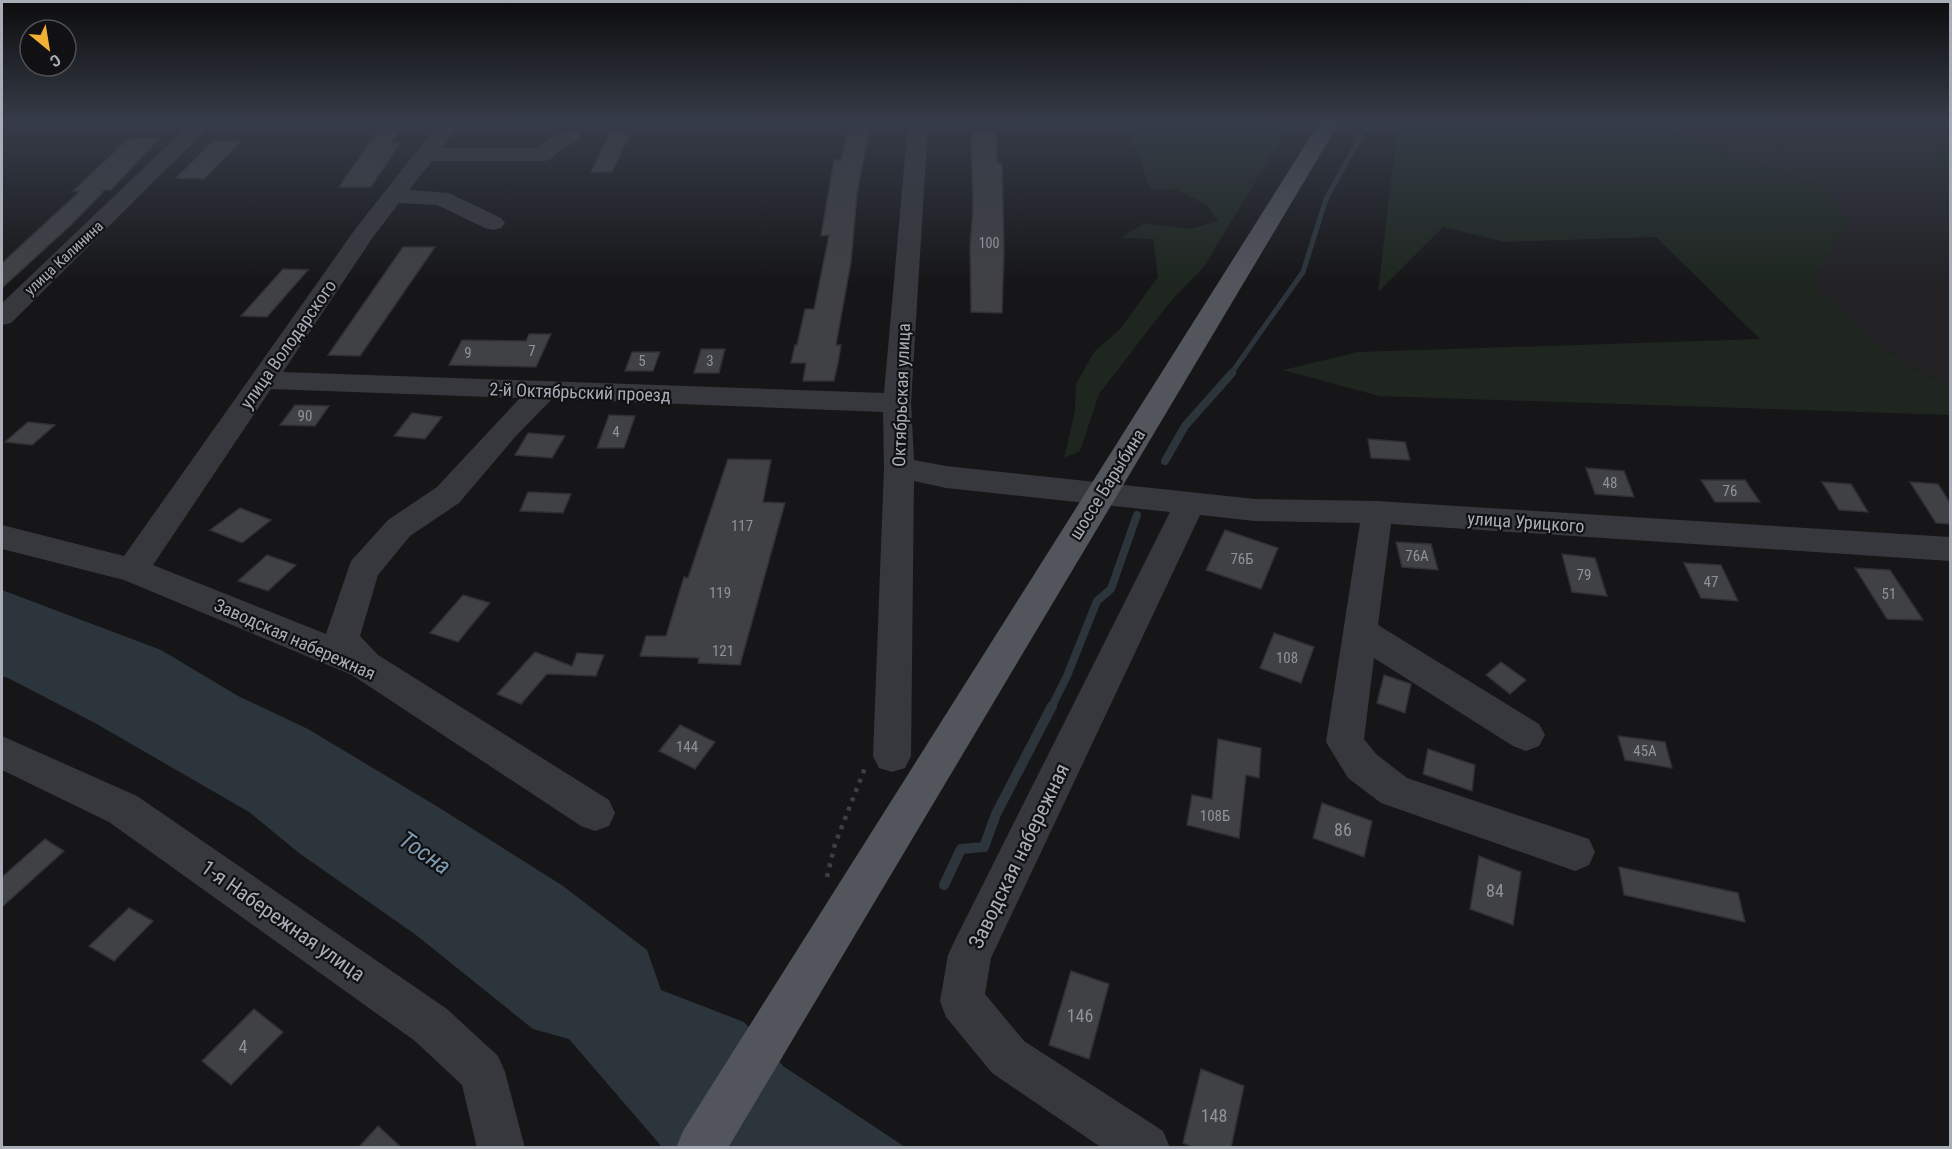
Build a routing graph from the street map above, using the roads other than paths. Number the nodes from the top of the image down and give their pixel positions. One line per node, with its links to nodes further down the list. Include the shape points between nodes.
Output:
1 (147, 177): 7 (street, улица Калинина)
2 (408, 177): 5 (street, улица Володарского)
3 (914, 177): 10 (street, Октябрьская улица)
4 (1296, 177): 12 (main road, шоссе Барыбина)
5 (393, 196): 6 (street, via 441,198); 8 (street, улица Володарского)
6 (493, 223)
7 (2, 317)
8 (263, 380): 9 (street, 2-й Октябрьский проезд); 17 (street, улица Володарского)
9 (545, 390): 10 (street, 2-й Октябрьский проезд); 19 (street, via 448,495 399,528 363,570 342,639)
10 (897, 403): 11 (street, Октябрьская улица)
11 (899, 468): 12 (street, улица Урицкого, via 945,477); 22 (street, Октябрьская улица, via 894,667)
12 (1102, 493): 13 (street, улица Урицкого); 26 (main road, шоссе Барыбина)
13 (1191, 502): 14 (street, улица Урицкого, via 1255,510); 27 (street, Заводская набережная, via 970,956 962,1002 1008,1056)
14 (1377, 512): 16 (street, улица Урицкого); 18 (street)
15 (2, 537): 17 (street, Заводская набережная)
16 (1950, 549)
17 (132, 570): 19 (street, Заводская набережная)
18 (1360, 632): 20 (street); 24 (street, via 1345,742 1362,766 1395,790)
19 (364, 665): 23 (street, Заводская набережная)
20 (1526, 735)
21 (2, 752): 25 (street, 1-я Набережная улица, via 123,809 431,1025 482,1071)
22 (879, 758)
23 (595, 813)
24 (1575, 852)
25 (501, 1148)
26 (700, 1148)
27 (1146, 1148)

